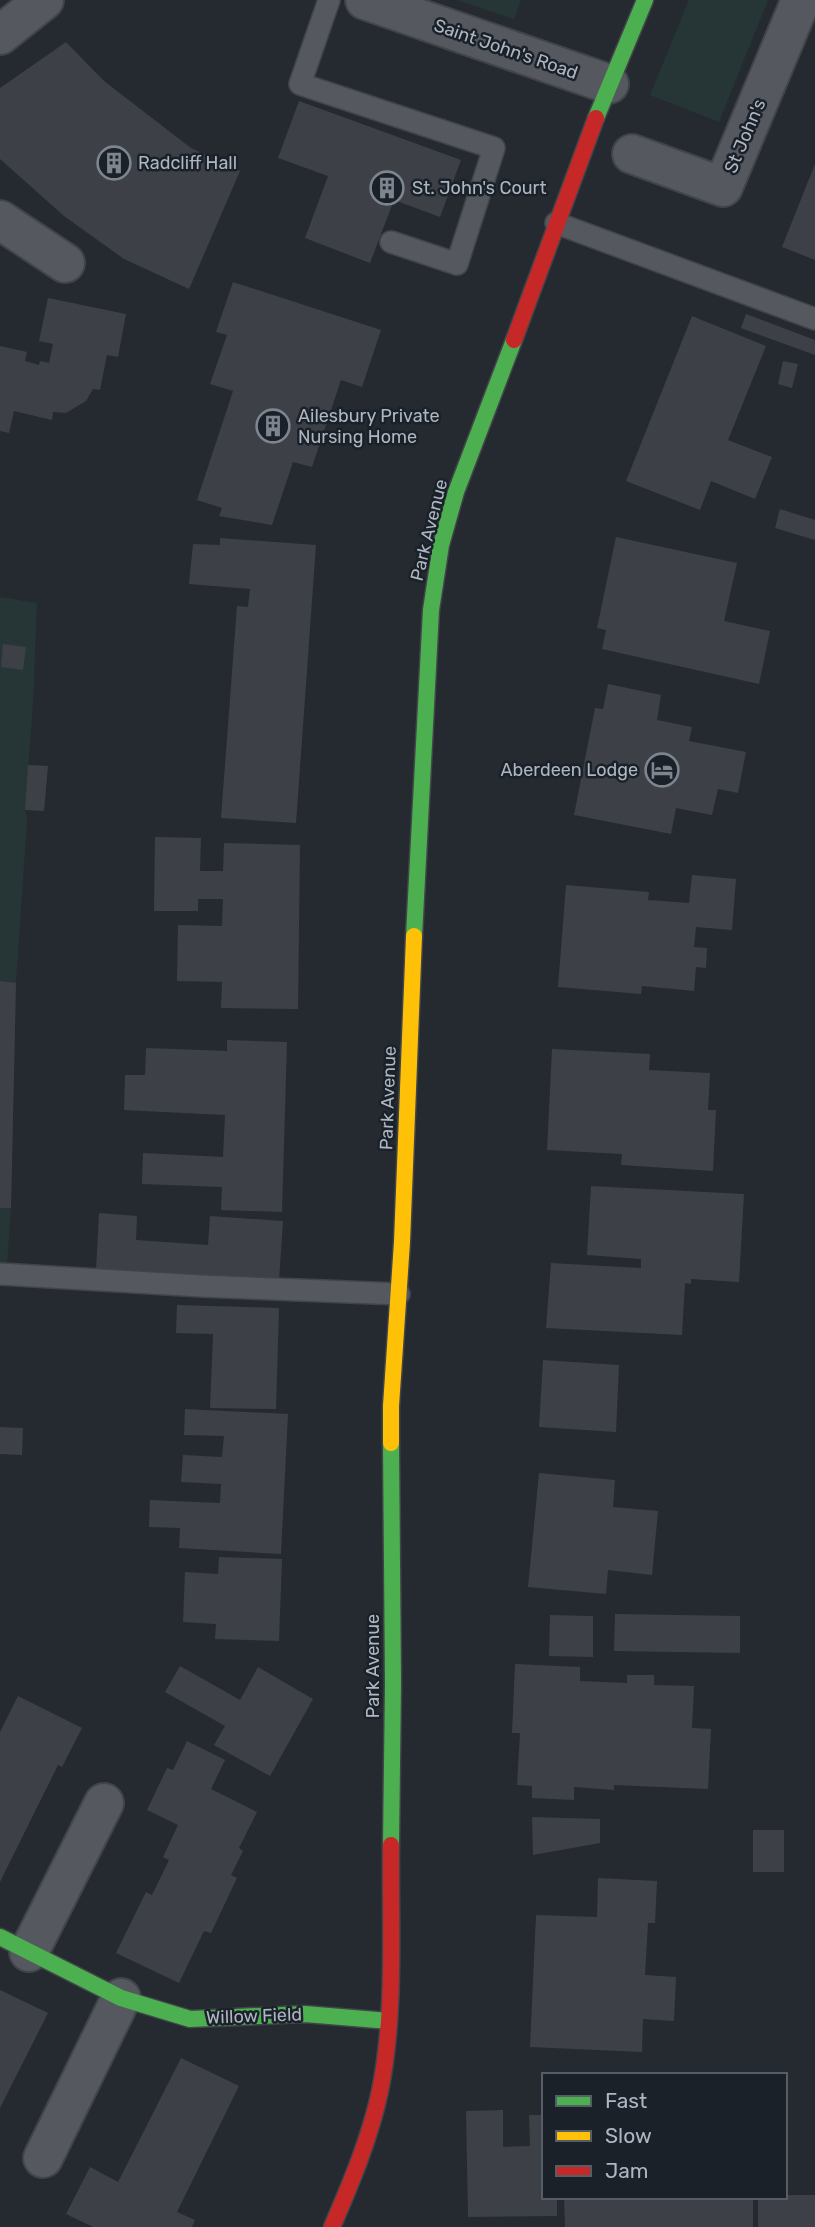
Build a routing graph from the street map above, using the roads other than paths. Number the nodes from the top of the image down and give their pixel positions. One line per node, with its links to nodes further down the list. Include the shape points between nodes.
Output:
1 (44, 0): 6 (street)
2 (329, 0): 11 (lane, via 300,84 494,148 457,264)
3 (365, 0): 7 (street, Saint John's Road)
4 (645, 0): 7 (street, Park Avenue)
5 (801, 26): 8 (street, St John's, via 723,187)
6 (0, 35)
7 (608, 84): 10 (street, Park Avenue)
8 (632, 155)
9 (0, 220): 12 (street)
10 (556, 223): 13 (lane); 15 (street, Park Avenue, via 456,492 441,545 431,610)
11 (391, 242)
12 (65, 263)
13 (815, 318)
14 (0, 1274): 15 (lane)
15 (399, 1294): 19 (street, Park Avenue, via 391,1406)
16 (104, 1803): 17 (street, Willow Field)
17 (14, 1944): 18 (street, Willow Field)
18 (121, 1998): 19 (street, Willow Field, via 190,2019 305,2014); 20 (street)
19 (389, 2021): 21 (street, Park Avenue, via 380,2091 356,2173)
20 (43, 2158)
21 (332, 2227)

